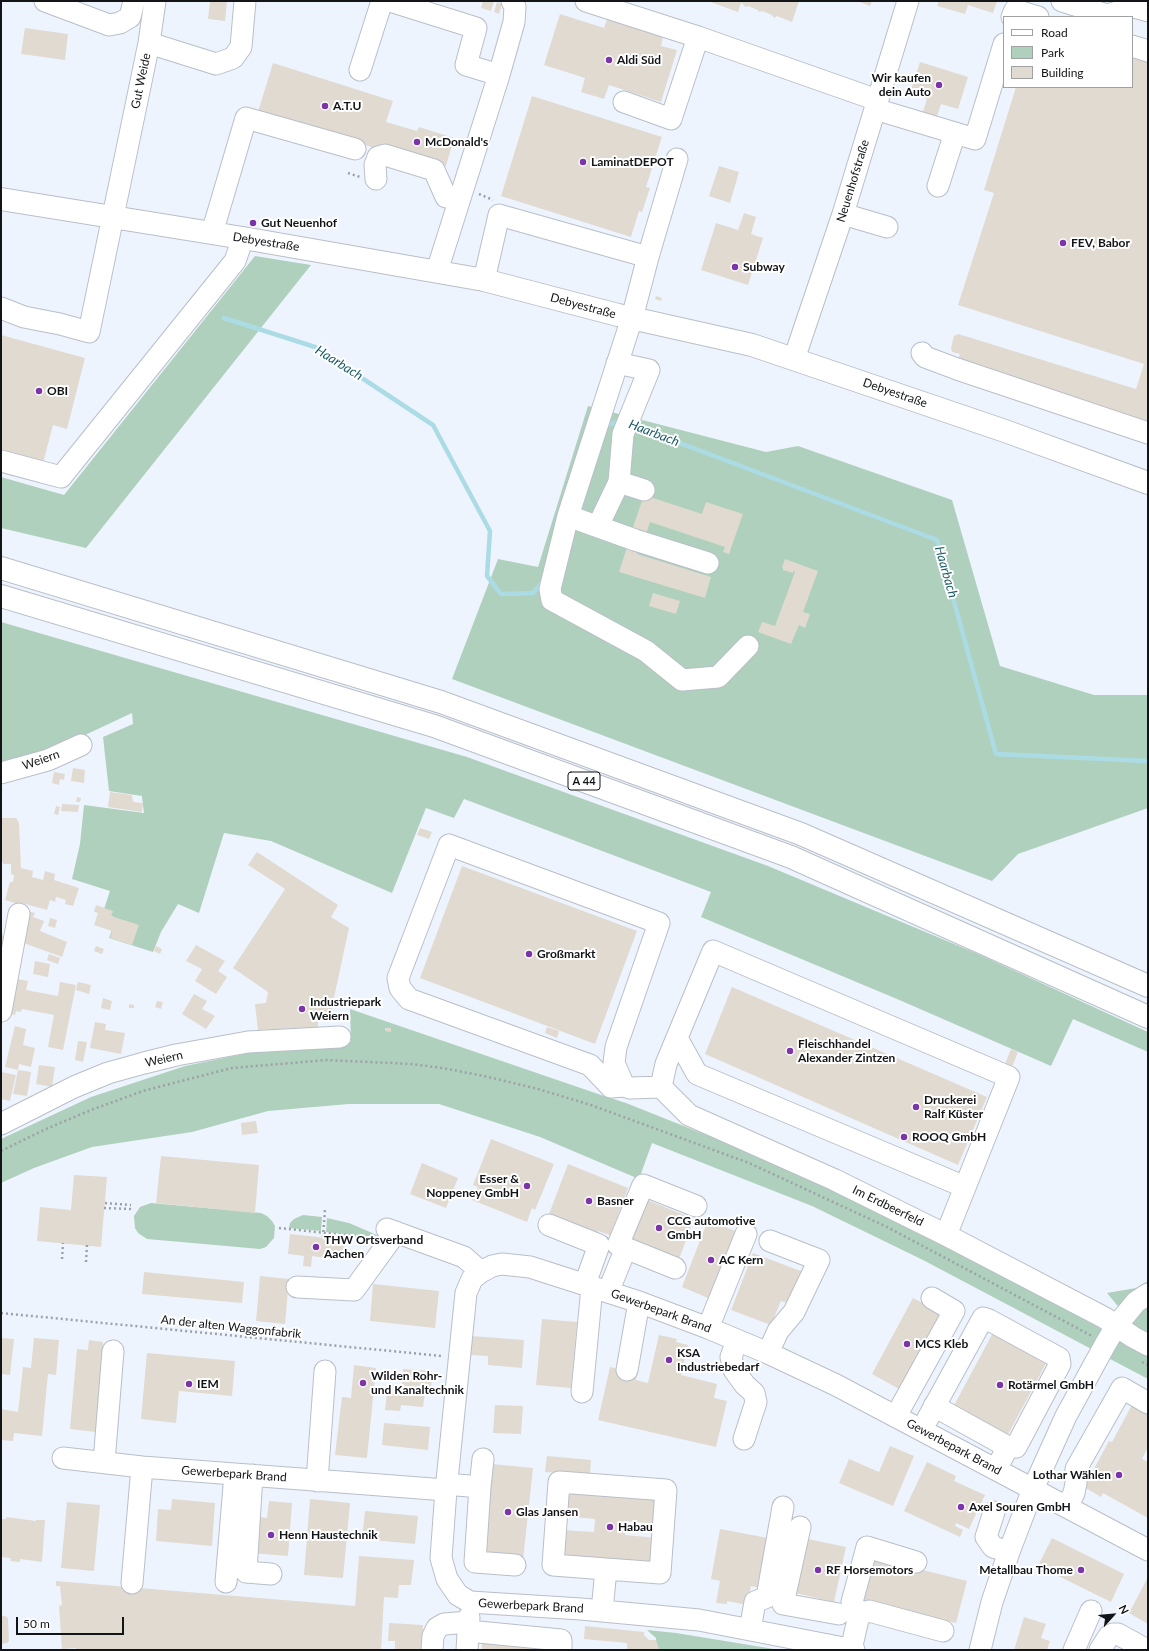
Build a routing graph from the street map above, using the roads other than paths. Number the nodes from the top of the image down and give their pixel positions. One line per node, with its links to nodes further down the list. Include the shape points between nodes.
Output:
1 (45, 1): 2 (street, via 109,25 120,23 130,17)
2 (134, 1)
3 (155, 1): 16 (street)
4 (245, 1): 16 (street, Gut Weide, via 241,47 233,58 216,64)
5 (382, 1): 20 (street)
6 (390, 1): 21 (street, via 476,28 466,65)
7 (512, 1): 21 (street, via 515,7 514,22)
8 (586, 1): 15 (street)
9 (908, 1): 23 (street, Neuenhofstraße)
10 (1062, 1): 11 (street)
11 (1109, 8): 12 (street, via 1134,7)
12 (1148, 11)
13 (1013, 13): 14 (street)
14 (1032, 16)
15 (698, 38): 22 (street, via 671,119); 23 (street)
16 (149, 43): 32 (street, Gut Weide)
17 (1133, 46): 19 (street)
18 (1003, 47): 24 (street, via 975,139)
19 (1148, 51)
20 (360, 70)
21 (499, 75): 29 (street)
22 (624, 102)
23 (876, 104): 24 (street); 31 (street, Neuenhofstraße)
24 (955, 133): 28 (street)
25 (355, 149): 34 (street, via 246,118)
26 (677, 159): 36 (street)
27 (376, 179): 29 (street, via 375,165 378,157 385,155 434,170)
28 (938, 186)
29 (455, 193): 37 (street)
30 (1, 199): 32 (main road, Debyestraße)
31 (843, 214): 33 (street); 42 (street, Neuenhofstraße)
32 (113, 218): 34 (main road, Debyestraße); 39 (street, Gut Weide, via 89,332 24,317)
33 (887, 227)
34 (212, 233): 35 (main road, Debyestraße)
35 (243, 238): 37 (main road, Debyestraße); 45 (street, via 236,261 61,477)
36 (648, 257): 38 (street, via 499,215); 40 (street)
37 (437, 271): 38 (main road, Debyestraße)
38 (484, 280): 40 (main road, Debyestraße)
39 (1, 308)
40 (632, 318): 42 (main road, Debyestraße, via 752,345); 43 (street)
41 (922, 353): 44 (street, via 925,357 957,369)
42 (794, 359): 47 (main road, Debyestraße, via 1005,430)
43 (617, 363): 46 (street, via 649,370 623,434); 49 (street)
44 (1148, 433)
45 (1, 461)
46 (620, 482): 48 (street); 50 (street)
47 (1148, 483)
48 (644, 490)
49 (568, 516): 50 (street); 54 (street, via 550,589 552,600 646,651 682,680 718,677)
50 (598, 526): 51 (street)
51 (708, 563)
52 (1, 568): 58 (main road, A 44, via 442,702 801,834)
53 (1, 596): 60 (main road, A 44, via 449,732 791,857)
54 (748, 646)
55 (81, 745): 56 (street, Weiern, via 48,760)
56 (1, 773)
57 (19, 914): 59 (street)
58 (1148, 986)
59 (1, 1011)
60 (1148, 1017)
61 (340, 1037): 65 (street, Weiern, via 248,1042 144,1063 74,1086)
62 (677, 1038): 64 (street, via 666,1064); 66 (street, via 697,1074); 66 (street, via 713,951 1009,1077)
63 (624, 1086): 63 (street, via 614,1063 616,1047 659,923 450,845 398,978 400,988 409,999 590,1065 611,1087); 64 (street)
64 (661, 1087): 70 (street, Im Erdbeerfeld, via 689,1115 835,1180)
65 (1, 1124)
66 (965, 1187): 70 (street)
67 (696, 1206): 72 (street, via 643,1184 618,1245)
68 (549, 1225): 76 (street, via 599,1245)
69 (746, 1234): 81 (street)
70 (946, 1235): 80 (street, Im Erdbeerfeld)
71 (770, 1241): 85 (street, via 819,1260 794,1312 778,1331)
72 (626, 1248): 73 (street); 76 (street)
73 (675, 1268)
74 (481, 1272): 75 (street, via 464,1257 391,1231 354,1290); 76 (street, Gewerbepark Brand, via 502,1264 530,1267); 102 (street, Gewerbepark Brand, via 472,1279 466,1293)
75 (297, 1288)
76 (595, 1288): 79 (street, Gewerbepark Brand); 88 (street)
77 (1148, 1294): 80 (street, via 1136,1302)
78 (932, 1298): 91 (street, via 954,1310)
79 (639, 1302): 81 (street, Gewerbepark Brand); 86 (street)
80 (1117, 1325): 83 (street, Im Erdbeerfeld); 104 (street, via 1066,1416)
81 (708, 1328): 82 (street, Gewerbepark Brand)
82 (737, 1340): 85 (street, Gewerbepark Brand); 93 (street, via 731,1357 734,1370 754,1394 756,1402)
83 (1148, 1345)
84 (113, 1351): 97 (street)
85 (768, 1353): 91 (street, Gewerbepark Brand)
86 (627, 1370)
87 (325, 1371): 101 (street)
88 (582, 1392)
89 (1148, 1403): 106 (street, via 1122,1388 1076,1469 1074,1493)
90 (934, 1406): 92 (street); 94 (street); 94 (street, via 983,1318 1059,1358 1060,1364 1016,1447)
91 (896, 1416): 92 (street, Gewerbepark Brand)
92 (922, 1430): 99 (street, Gewerbepark Brand)
93 (744, 1439)
94 (1008, 1447): 99 (street)
95 (63, 1458): 97 (street, Gewerbepark Brand)
96 (483, 1459): 103 (street)
97 (104, 1462): 98 (street, Gewerbepark Brand)
98 (142, 1467): 100 (street, Gewerbepark Brand); 116 (street)
99 (996, 1470): 104 (street, Gewerbepark Brand)
100 (244, 1475): 101 (street, Gewerbepark Brand); 114 (street, via 246,1572); 115 (street)
101 (317, 1481): 102 (street, Gewerbepark Brand)
102 (446, 1487): 103 (street); 121 (street, Gewerbepark Brand, via 441,1558 447,1579 458,1596)
103 (480, 1487): 112 (street, via 474,1562)
104 (1033, 1489): 106 (street, Gewerbepark Brand); 110 (street)
105 (783, 1507): 122 (street, via 767,1597 755,1602)
106 (1067, 1507): 109 (street, Gewerbepark Brand)
107 (994, 1512): 110 (street, via 986,1537 993,1547)
108 (800, 1527): 117 (street, via 783,1604)
109 (1148, 1550)
110 (1009, 1552): 129 (street, via 992,1602)
111 (916, 1562): 120 (street, via 867,1547)
112 (515, 1566)
113 (606, 1569): 113 (street, via 660,1573 666,1490 559,1482 554,1565); 118 (street)
114 (271, 1574)
115 (226, 1582)
116 (132, 1583)
117 (795, 1606): 120 (street); 124 (street)
118 (602, 1611): 121 (street, Gewerbepark Brand); 122 (street, Gewerbepark Brand, via 699,1620)
119 (1091, 1611): 130 (street)
120 (849, 1615): 123 (street, via 869,1610); 128 (street)
121 (468, 1626): 126 (street, via 444,1624 437,1628 433,1636); 127 (street, via 561,1640)
122 (750, 1630): 124 (street, Gewerbepark Brand)
123 (943, 1631)
124 (788, 1638): 125 (street, Gewerbepark Brand)
125 (821, 1647): 128 (street, Gewerbepark Brand)
126 (432, 1650)
127 (561, 1650)
128 (852, 1650)
129 (980, 1650)
130 (1074, 1650)
131 (1100, 1650): 132 (street, via 1109,1636 1118,1634)
132 (1148, 1650)

